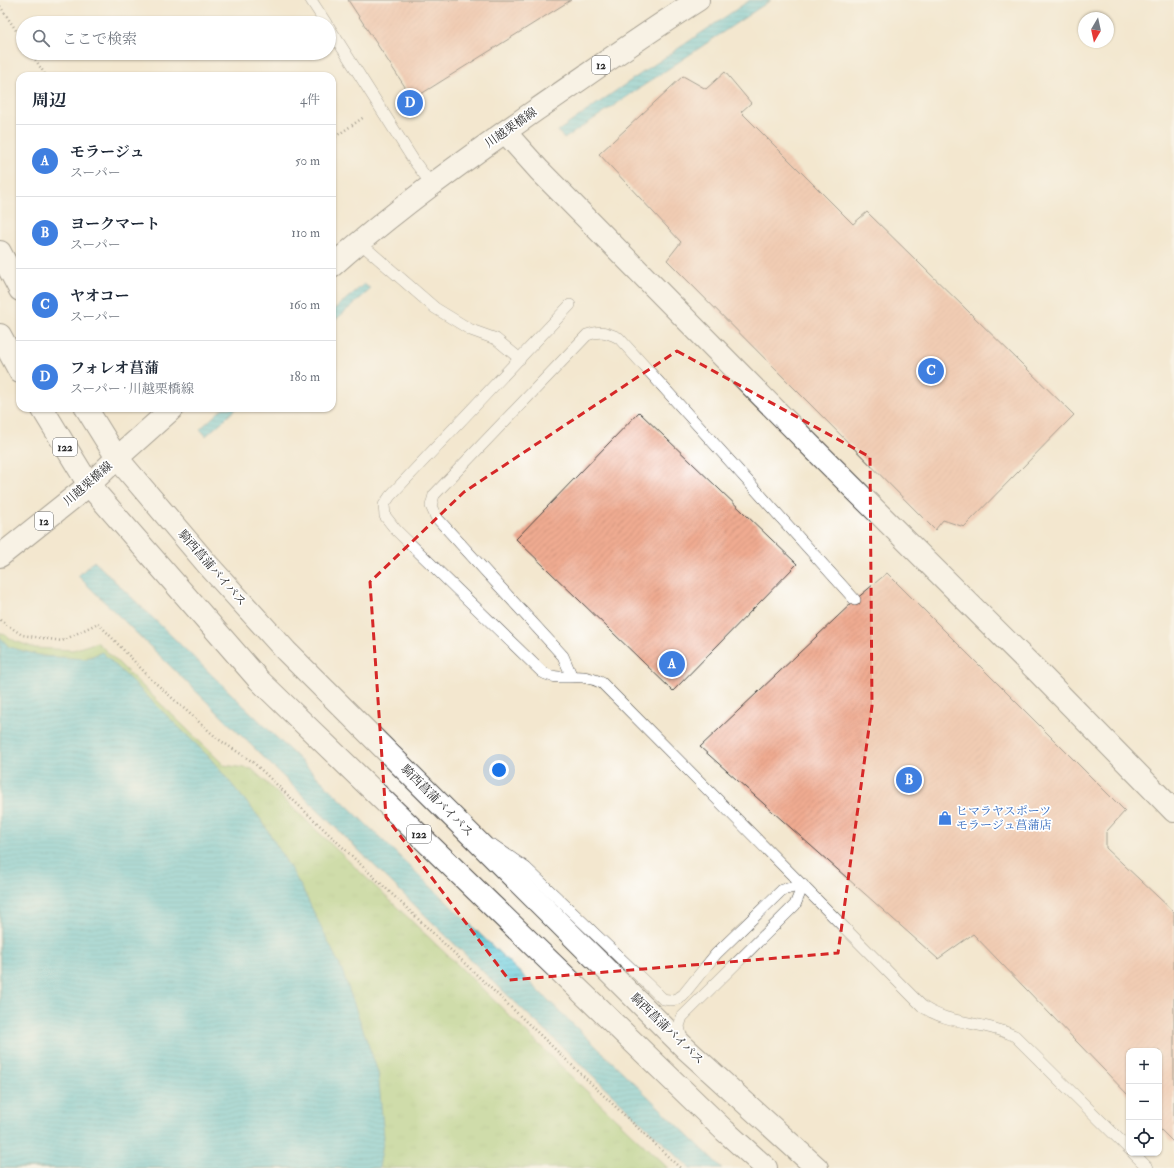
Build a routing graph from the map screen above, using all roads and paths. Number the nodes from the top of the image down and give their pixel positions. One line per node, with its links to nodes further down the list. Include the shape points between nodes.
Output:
1 (311, 0): 4 (lane)
2 (698, 0): 10 (main road, 川越栗橋線 / 12)
3 (0, 6): 5 (path)
4 (321, 16)
5 (16, 30)
6 (336, 38): 12 (lane, via 416,165)
7 (36, 60): 8 (path)
8 (43, 72)
9 (364, 117): 11 (path)
10 (505, 132): 12 (main road, 川越栗橋線 / 12); 30 (main road, via 539,170 792,427 1032,665)
11 (336, 136)
12 (432, 185): 13 (main road, 川越栗橋線 / 12)
13 (359, 242): 15 (main road, 川越栗橋線 / 12); 19 (lane, via 435,308 471,330 496,339)
14 (0, 252): 16 (main road)
15 (336, 262)
16 (16, 282)
17 (570, 305): 19 (lane)
18 (0, 335): 20 (main road)
19 (520, 359): 29 (lane, via 390,496 384,505 385,516 396,530 542,672 550,676)
20 (16, 365)
21 (44, 412): 25 (main road, 122)
22 (88, 412): 24 (main road, 騎西菖蒲バイパス)
23 (169, 412): 24 (main road, 川越栗橋線 / 12)
24 (117, 458): 25 (main road, 川越栗橋線 / 12); 31 (main road, 騎西菖蒲バイパス, via 286,651)
25 (89, 485): 26 (main road, 川越栗橋線 / 12); 37 (main road, 122, via 260,680)
26 (0, 556)
27 (855, 600): 29 (lane, via 619,338 605,332 596,332 587,335 439,490 431,506 436,517 563,656)
28 (0, 620): 36 (path, via 22,635 62,641 98,623 151,679 218,739 253,762)
29 (572, 677): 32 (lane, via 592,678 602,683)
30 (1174, 811)
31 (453, 817): 32 (lane, via 526,868 663,999 671,1001 683,995 716,954 782,890); 33 (main road, 騎西菖蒲バイパス)
32 (803, 885): 33 (lane, via 795,905 682,1017 679,1026); 34 (lane, via 922,1006 931,1013 945,1018 1002,1030 1015,1036)
33 (685, 1048): 38 (main road, 騎西菖蒲バイパス)
34 (1126, 1146)
35 (1136, 1156): 39 (lane)
36 (680, 1168)
37 (766, 1168)
38 (817, 1168)
39 (1148, 1168)

